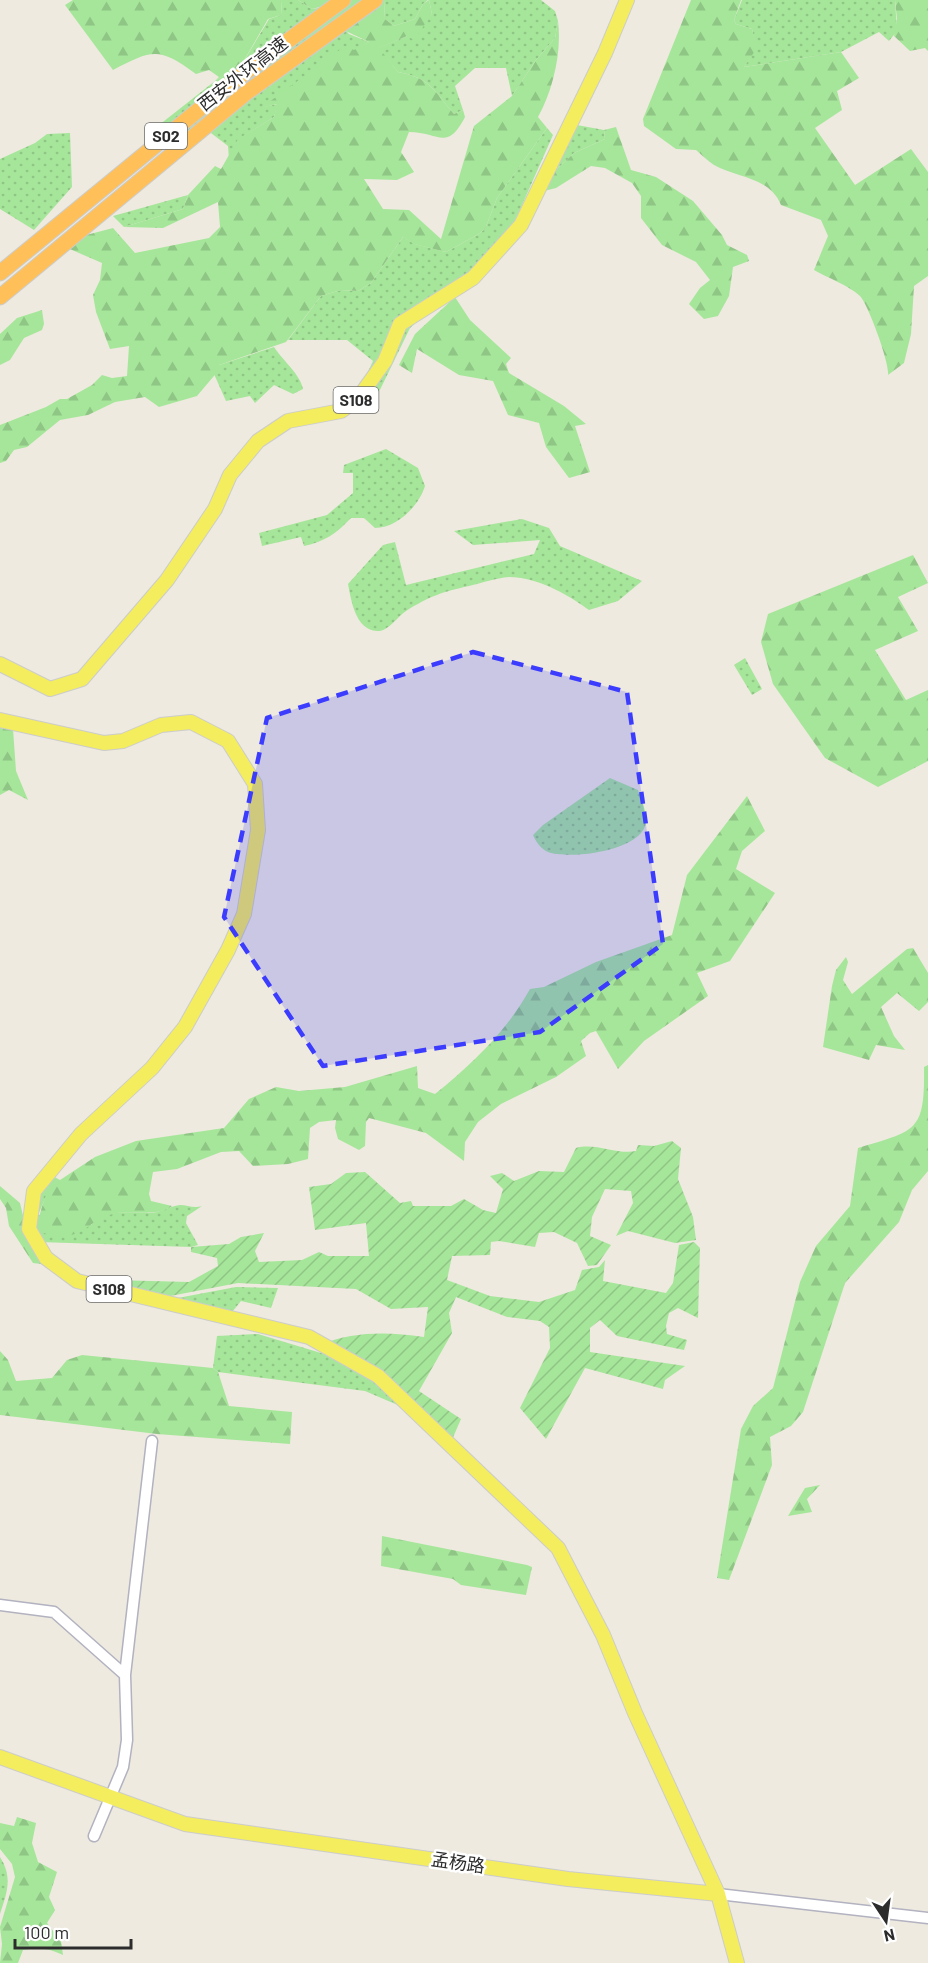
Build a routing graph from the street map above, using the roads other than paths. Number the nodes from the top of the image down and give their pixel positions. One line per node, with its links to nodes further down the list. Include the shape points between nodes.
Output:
1 (343, 0): 4 (highway, 西安外环高速 / S02, via 235,80)
2 (375, 0): 5 (highway, 西安外环高速 / S02, via 246,93)
3 (627, 0): 6 (main road, S108, via 521,225 473,278 400,324 385,360 357,400 341,411 288,421 258,441 230,475 215,509 167,580 82,679 50,689)
4 (0, 273)
5 (0, 297)
6 (0, 664)
7 (0, 720): 14 (main road, S108, via 104,743 123,741 161,725 190,722 228,741 255,784 258,830 244,914 185,1027 152,1068 81,1134 34,1191 29,1229 46,1258 77,1281 309,1337 378,1376 558,1548 603,1635)
8 (152, 1441): 10 (street)
9 (0, 1605): 10 (street, via 54,1612)
10 (125, 1675): 12 (street, via 127,1740 123,1767)
11 (0, 1757): 12 (main road, 孟杨路)
12 (110, 1797): 13 (street); 14 (main road, 孟杨路, via 185,1824 568,1879)
13 (94, 1836)
14 (718, 1894): 15 (street, 孟杨路); 16 (main road, S108)
15 (928, 1918)
16 (737, 1963)

